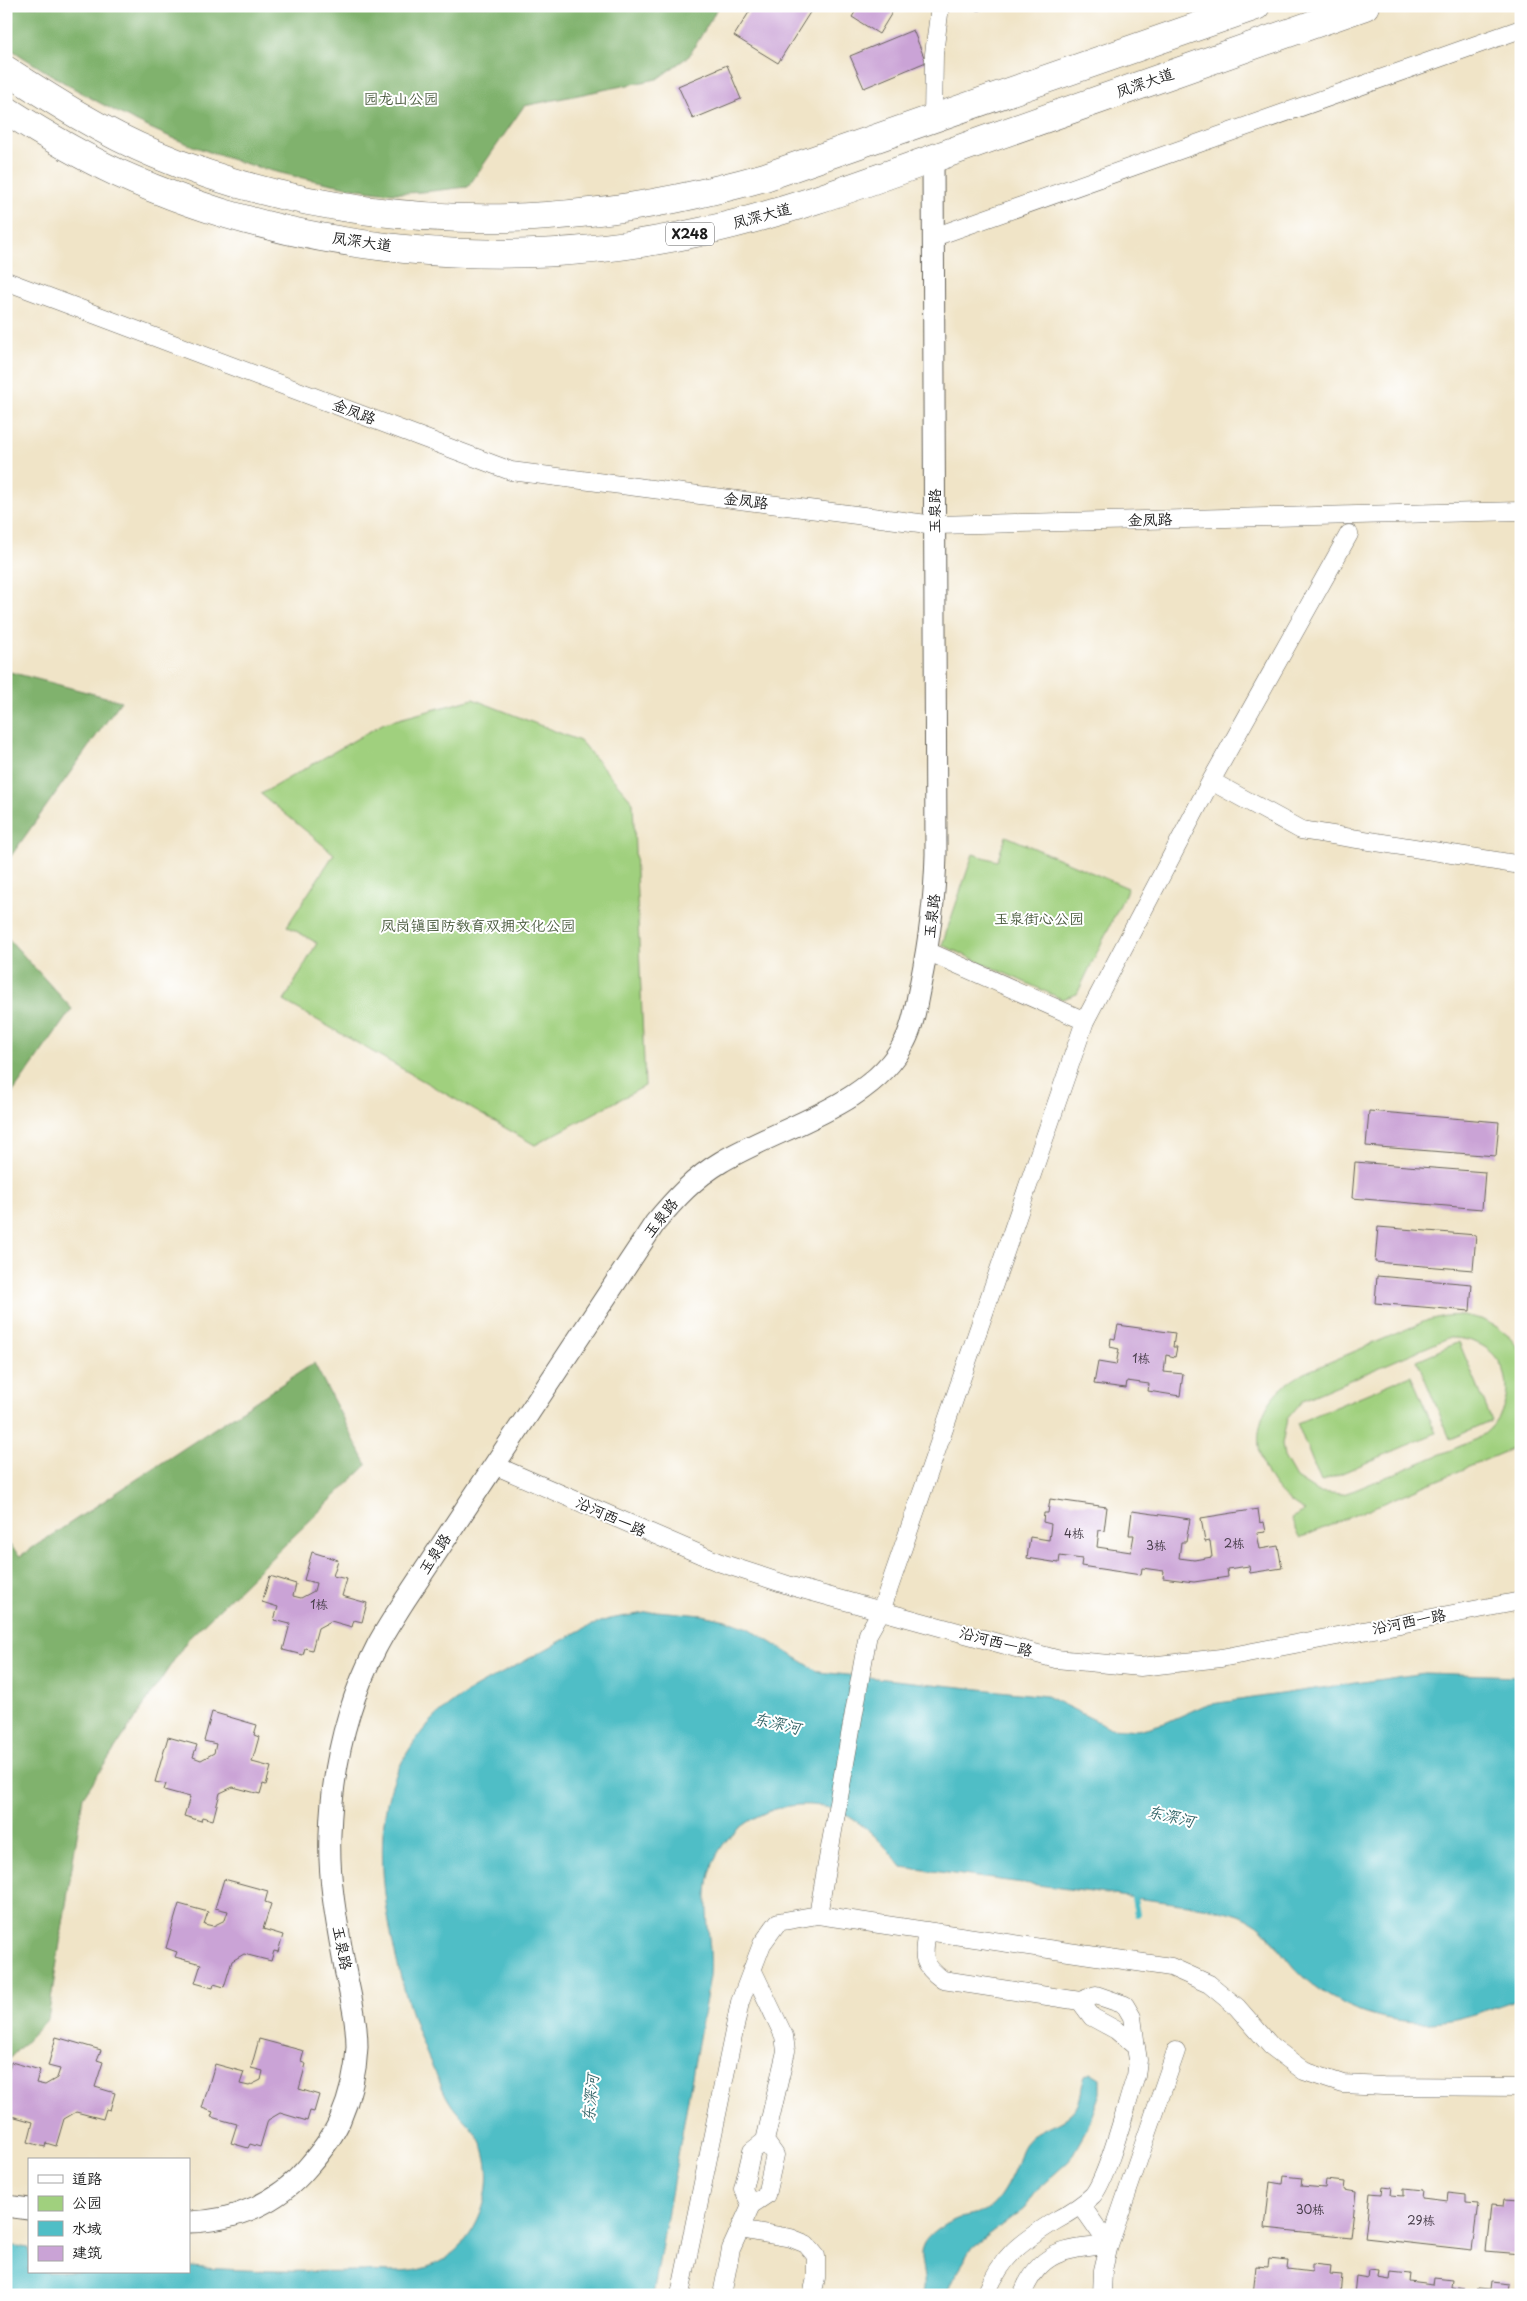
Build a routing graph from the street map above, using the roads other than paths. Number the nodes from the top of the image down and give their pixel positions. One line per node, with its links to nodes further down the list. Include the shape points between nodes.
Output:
1 (940, 6): 7 (street, via 934,54)
2 (1256, 6): 7 (main road, X248)
3 (1364, 6): 8 (main road, 凤深大道 / X248)
4 (1521, 29): 9 (street)
5 (6, 70): 7 (main road, X248, via 108,132 202,173 304,200 443,216 588,213 690,196 774,174)
6 (6, 110): 8 (main road, 凤深大道 / X248, via 118,173 193,203 324,237 442,251 566,251 695,233 794,207)
7 (933, 120)
8 (933, 158): 9 (street, 玉泉路)
9 (934, 237): 12 (street, 玉泉路)
10 (6, 281): 12 (street, 金凤路, via 512,471)
11 (1521, 511): 12 (street, 金凤路)
12 (935, 525): 16 (street, 玉泉路, via 936,854 934,903)
13 (1349, 534): 14 (street)
14 (1211, 781): 15 (street, via 1300,830); 17 (street)
15 (1521, 865)
16 (927, 951): 17 (street); 18 (street, 玉泉路, via 906,1041 891,1063 845,1100 721,1162 694,1180 674,1200 655,1223)
17 (1085, 1021): 20 (street)
18 (494, 1465): 20 (street, 沿河西一路, via 718,1562); 33 (street, 玉泉路, via 376,1648 343,1734 334,1780 331,1881 355,2017 357,2048 353,2083 340,2122 300,2177 272,2199 242,2214)
19 (1521, 1601): 20 (street, 沿河西一路, via 1221,1658 1140,1667 1056,1659)
20 (881, 1611): 21 (street, via 868,1634)
21 (818, 1915): 22 (street); 23 (street, via 778,1922 762,1944)
22 (927, 1932): 24 (street, via 923,1956 931,1971 943,1980); 27 (street, via 1171,1967 1209,1984 1237,2007 1271,2046 1304,2071 1343,2084)
23 (752, 1969): 28 (street, via 784,2036 786,2051); 36 (street, via 740,2002)
24 (1080, 2001): 25 (street, via 1092,2017 1116,2030); 25 (street, via 1096,1995 1125,2005 1132,2017)
25 (1136, 2047): 30 (street, via 1136,2076 1102,2178 1094,2194)
26 (1176, 2051): 35 (street)
27 (1521, 2086)
28 (765, 2141): 29 (street, via 752,2150 743,2189); 29 (street, via 775,2155 766,2195)
29 (750, 2205): 34 (street)
30 (1081, 2205): 35 (street); 39 (street, via 1013,2250)
31 (6, 2206): 32 (street)
32 (28, 2208)
33 (190, 2222)
34 (740, 2229): 37 (street, via 731,2249); 38 (street, via 791,2238 806,2244 816,2256)
35 (1108, 2245): 40 (street, via 1056,2253 1041,2263); 41 (street)
36 (680, 2295)
37 (722, 2295)
38 (812, 2295)
39 (986, 2295)
40 (1022, 2295)
41 (1102, 2295)

